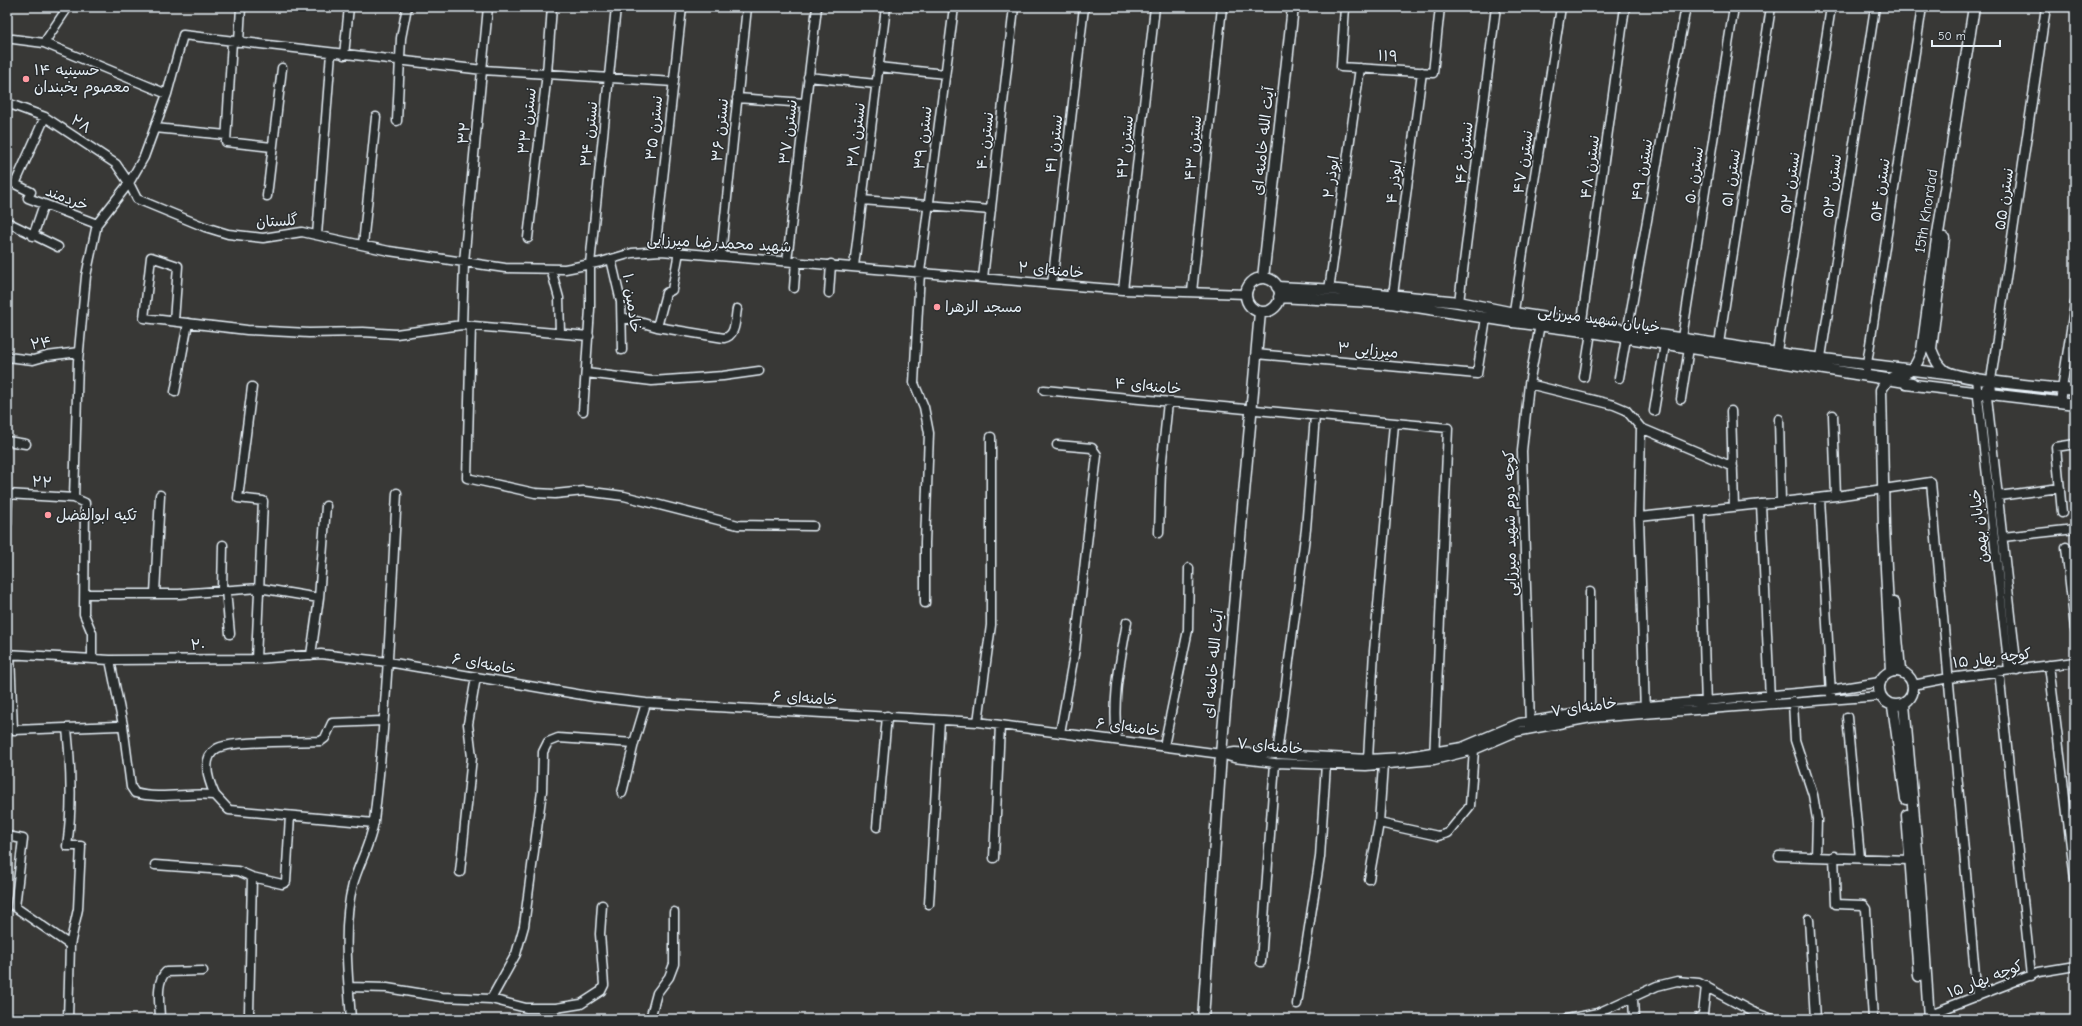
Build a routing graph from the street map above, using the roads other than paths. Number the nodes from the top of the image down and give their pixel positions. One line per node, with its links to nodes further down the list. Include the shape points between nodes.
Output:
1 (68, 7): 34 (street)
2 (241, 7): 33 (street)
3 (349, 7): 36 (street)
4 (407, 7): 37 (street, via 401,38)
5 (488, 7): 41 (street, ۳۲)
6 (552, 7): 43 (street, نسترن ۳۳)
7 (616, 7): 45 (street, نسترن ۳۴)
8 (682, 7): 47 (street, نسترن ۳۵)
9 (747, 7): 50 (street, نسترن ۳۶)
10 (817, 7): 46 (street, نسترن ۳۷)
11 (886, 7): 39 (street, نسترن ۳۸)
12 (954, 7): 44 (street, نسترن ۳۹)
13 (1014, 7): 64 (street, نسترن ۴۰)
14 (1084, 7): 86 (street, نسترن ۴۱)
15 (1154, 7): 88 (street, نسترن ۴۲)
16 (1222, 7): 90 (street, نسترن ۴۳)
17 (1293, 7): 85 (street, آیت الله خامنه ای)
18 (1345, 7): 40 (street, ۱۱۹, via 1341,67)
19 (1440, 7): 42 (street, ۱۱۹, via 1433,73)
20 (1496, 7): 95 (street, نسترن ۴۶)
21 (1561, 7): 100 (street, نسترن ۴۷)
22 (1625, 7): 108 (street, نسترن ۴۸)
23 (1686, 7): 111 (street, نسترن ۴۹)
24 (1734, 7): 114 (street, نسترن ۵۰)
25 (1771, 7): 115 (street, نسترن ۵۱)
26 (1831, 7): 121 (street, نسترن ۵۲)
27 (1875, 7): 122 (street, نسترن ۵۳)
28 (1922, 7): 123 (street, نسترن ۵۴)
29 (1974, 7): 117 (street, 15th Khordad)
30 (1980, 7): 129 (street, 15th Khordad, via 1947,206 1930,350 1944,371)
31 (2046, 7): 135 (street, نسترن ۵۵)
32 (13, 39): 34 (street)
33 (236, 42): 35 (street); 49 (street, via 183,35); 57 (street)
34 (44, 43): 49 (street)
35 (331, 53): 36 (street); 67 (street)
36 (344, 55): 37 (street)
37 (400, 62): 41 (street); 55 (street)
38 (282, 68): 58 (street)
39 (878, 68): 44 (street); 48 (street, نسترن ۳۸)
40 (1360, 68): 42 (street, ۱۱۹); 89 (street, ابوذر ۲)
41 (483, 70): 43 (street); 78 (street, ۳۲)
42 (1422, 72): 94 (street, ابوذر ۴)
43 (547, 73): 45 (street); 69 (street, نسترن ۳۳)
44 (945, 74): 63 (street, نسترن ۳۹)
45 (609, 77): 47 (street); 79 (street, نسترن ۳۴)
46 (808, 77): 48 (street); 52 (street, نسترن ۳۷)
47 (674, 82): 72 (street, نسترن ۳۵)
48 (876, 84): 61 (street, نسترن ۳۸)
49 (167, 94): 56 (street)
50 (737, 98): 52 (street); 74 (street, نسترن ۳۶)
51 (7, 103): 53 (street, ۲۸)
52 (805, 104): 76 (street, نسترن ۳۷)
53 (45, 117): 59 (street, ۲۸, via 116,164); 62 (street, خردمند, via 15,184 31,192 28,198)
54 (376, 117): 70 (street)
55 (397, 121)
56 (155, 128): 57 (street); 59 (street, via 144,157)
57 (226, 135): 58 (street, via 226,142)
58 (272, 147): 60 (street)
59 (129, 183): 66 (street); 67 (street, گلستان, via 137,198 228,234 263,238 302,232)
60 (266, 196)
61 (862, 200): 63 (street); 81 (street, نسترن ۳۸)
62 (44, 204): 66 (street, خردمند); 68 (street)
63 (928, 205): 64 (street); 83 (street, نسترن ۳۹)
64 (991, 210): 84 (street, نسترن ۴۰)
65 (7, 222): 68 (street)
66 (97, 224): 118 (street, via 86,276)
67 (317, 235): 70 (street, گلستان)
68 (33, 236): 71 (street)
69 (528, 238)
70 (363, 245): 78 (street, گلستان)
71 (58, 247)
72 (655, 251): 73 (street, شهید محمدرضا میرزایی); 75 (street, شهید محمدرضا میرزایی, via 632,253)
73 (679, 252): 74 (street, شهید محمدرضا میرزایی); 107 (street, via 672,290 666,293)
74 (721, 255): 76 (street, شهید محمدرضا میرزایی)
75 (611, 259): 79 (street, شهید محمدرضا میرزایی); 99 (street, خادمین ۱۰)
76 (787, 261): 77 (street, شهید محمدرضا میرزایی)
77 (796, 261): 80 (street, شهید محمدرضا میرزایی); 87 (street)
78 (464, 262): 82 (street, شهید محمدرضا میرزایی, via 505,268); 105 (street, ۳۲)
79 (590, 264): 82 (street, شهید محمدرضا میرزایی); 112 (street, نسترن ۳۴)
80 (831, 264): 81 (street, شهید محمدرضا میرزایی); 92 (street)
81 (854, 266): 83 (street, خامنه‌ای ۲)
82 (551, 269): 110 (street, via 559,298)
83 (920, 272): 84 (street, خامنه‌ای ۲); 194 (street, نسترن ۳۹, via 914,383 924,406 929,433)
84 (983, 278): 86 (street, خامنه‌ای ۲)
85 (1263, 278): 91 (street, via 1271,281); 93 (street, via 1250,284)
86 (1052, 284): 88 (street, خامنه‌ای ۲)
87 (794, 288)
88 (1123, 290): 90 (street, خامنه‌ای ۲)
89 (1329, 290): 91 (street, خیابان شهید میرزایی); 94 (street, خیابان شهید میرزایی)
90 (1192, 292): 93 (street, خامنه‌ای ۲)
91 (1278, 292): 98 (street, via 1273,309); 101 (street, خیابان شهید میرزایی, via 1391,303)
92 (829, 293)
93 (1246, 294): 98 (street, via 1251,307)
94 (1393, 295): 95 (street, خیابان شهید میرزایی)
95 (1459, 302): 100 (street, خیابان شهید میرزایی)
96 (2075, 303): 140 (street)
97 (737, 309): 107 (street, via 733,334 729,338)
98 (1260, 312): 119 (street, آیت الله خامنه ای)
99 (622, 316): 107 (street); 116 (street, خادمین ۱۰)
100 (1513, 317): 101 (street, خیابان شهید میرزایی); 103 (street, خیابان شهید میرزایی)
101 (1486, 318): 119 (street, میرزایی ۳, via 1477,374)
102 (174, 321): 102 (street, via 144,318 151,257 178,266); 104 (street)
103 (1541, 321): 108 (street, خیابان شهید میرزایی); 137 (street, کوچه دوم شهید میرزایی)
104 (188, 323): 105 (street, via 247,330 396,334); 143 (street)
105 (462, 325): 106 (street)
106 (471, 326): 110 (street); 181 (street, via 467,478 536,492 555,494 584,491 624,496 738,525)
107 (657, 327)
108 (1581, 327): 109 (street, خیابان شهید میرزایی); 111 (street, خیابان شهید میرزایی)
109 (1591, 332): 111 (street, خیابان شهید میرزایی); 130 (street)
110 (560, 333): 112 (street)
111 (1627, 334): 113 (street, خیابان شهید میرزایی); 114 (street, خیابان شهید میرزایی); 132 (street, نسترن ۴۹)
112 (589, 336): 128 (street, نسترن ۳۴)
113 (1665, 344): 114 (street, خیابان شهید میرزایی); 151 (street)
114 (1684, 344): 115 (street, خیابان شهید میرزایی); 145 (street, نسترن ۵۰)
115 (1719, 348): 121 (street, خیابان شهید میرزایی)
116 (622, 350)
117 (1922, 351): 126 (street, 15th Khordad); 127 (street)
118 (79, 352): 120 (street, ۲۴, via 33,360); 171 (street)
119 (1256, 354): 149 (street, آیت الله خامنه ای)
120 (7, 357)
121 (1776, 358): 122 (street, خیابان شهید میرزایی); 124 (street, خیابان شهید میرزایی)
122 (1821, 359): 123 (street, خیابان شهید میرزایی); 124 (street, نسترن ۵۳)
123 (1867, 365): 126 (street, خیابان شهید میرزایی); 131 (street, نسترن ۵۴)
124 (1819, 370): 131 (street, خیابان شهید میرزایی)
125 (759, 371): 128 (street, via 652,381)
126 (1911, 371): 127 (street, خیابان شهید میرزایی); 134 (street)
127 (1928, 372): 129 (street, خیابان شهید میرزایی); 139 (street)
128 (586, 373): 150 (street, نسترن ۳۴)
129 (1954, 375): 133 (street, خیابان شهید میرزایی)
130 (1584, 377)
131 (1865, 377): 134 (street, خیابان شهید میرزایی)
132 (1620, 378)
133 (1976, 379): 135 (street, خیابان شهید میرزایی); 144 (street, خیابان بهمن)
134 (1886, 380): 136 (street, خیابان شهید میرزایی); 165 (street, via 1880,399)
135 (1989, 380): 140 (street, خیابان شهید میرزایی); 144 (street, نسترن ۵۵)
136 (1912, 383): 139 (street); 165 (street, via 1894,384 1887,394)
137 (1529, 384): 157 (street, via 1626,410); 230 (street, کوچه دوم شهید میرزایی, via 1522,451)
138 (252, 387): 188 (street, via 238,498 263,501)
139 (1942, 388): 144 (street)
140 (2062, 389): 142 (street, خیابان شهید میرزایی); 147 (street)
141 (1044, 390): 146 (street, خامنه‌ای ۴)
142 (2075, 390)
143 (175, 392)
144 (1985, 394): 147 (street); 170 (street, خیابان بهمن); 206 (street, خیابان بهمن)
145 (1681, 399)
146 (1168, 402): 149 (street, خامنه‌ای ۴); 183 (street, via 1161,469)
147 (2060, 402): 148 (street)
148 (2075, 404)
149 (1250, 410): 154 (street, خامنه‌ای ۴); 239 (street, آیت الله خامنه ای)
150 (583, 411)
151 (1654, 411)
152 (1731, 411): 163 (street)
153 (1833, 415): 169 (street)
154 (1315, 416): 156 (street, خامنه‌ای ۴); 241 (street, via 1306,529)
155 (1779, 419): 173 (street)
156 (1394, 424): 240 (street, خامنه‌ای ۴, via 1448,428); 242 (street, via 1374,650)
157 (1641, 428): 163 (street); 179 (street)
158 (991, 437): 228 (street, via 991,624)
159 (7, 440): 160 (street)
160 (26, 444)
161 (2075, 444): 164 (street, via 2056,447)
162 (1057, 445): 234 (street, via 1092,448 1097,455 1075,649)
163 (1732, 467): 176 (street)
164 (2060, 488): 170 (street); 178 (street)
165 (1886, 489): 169 (street); 207 (street); 210 (street, via 1931,482)
166 (397, 493): 203 (street)
167 (8, 494): 171 (street, ۲۲); 180 (street)
168 (160, 495): 192 (street)
169 (1836, 496): 172 (street)
170 (1998, 496): 184 (street, خیابان بهمن)
171 (74, 498): 191 (street, via 85,504)
172 (1820, 498): 173 (street); 213 (street)
173 (1781, 502): 174 (street)
174 (1761, 504): 176 (street); 215 (street)
175 (326, 506): 193 (street)
176 (1734, 507): 177 (street)
177 (1700, 511): 179 (street); 220 (street)
178 (2062, 513)
179 (1639, 517): 222 (street)
180 (7, 524)
181 (813, 526)
182 (2075, 529): 184 (street)
183 (1159, 533)
184 (2003, 537): 206 (street, خیابان بهمن)
185 (223, 545): 189 (street)
186 (2066, 547): 196 (street)
187 (1189, 568): 237 (street, via 1188,630)
188 (259, 588): 189 (street); 193 (street); 201 (street)
189 (224, 590): 192 (street); 197 (street)
190 (1590, 592): 223 (street)
191 (85, 594): 192 (street); 200 (street, via 84,614 92,633)
192 (155, 594)
193 (319, 598): 199 (street)
194 (924, 603)
195 (1127, 622): 235 (street, via 1115,695)
196 (2075, 630)
197 (230, 634)
198 (9, 654): 200 (street, ۲۰); 233 (street)
199 (311, 655): 201 (street, ۲۰); 203 (street, ۲۰)
200 (92, 658): 202 (street, ۲۰)
201 (256, 659): 202 (street, ۲۰)
202 (110, 660): 246 (street, via 123,725 131,787 135,793 148,797)
203 (388, 662): 209 (street, خامنه‌ای ۶); 227 (street)
204 (2075, 662): 205 (street, کوچه بهار ۱۵)
205 (2049, 665): 206 (street, کوچه بهار ۱۵); 262 (street)
206 (2013, 670): 208 (street, کوچه بهار ۱۵)
207 (1896, 671): 211 (street, via 1884,675); 212 (street, via 1908,676)
208 (2000, 671): 210 (street, کوچه بهار ۱۵); 271 (street)
209 (476, 677): 218 (street, خامنه‌ای ۶); 259 (street, via 468,724 472,757)
210 (1949, 678): 212 (street, کوچه بهار ۱۵); 274 (street)
211 (1880, 682): 213 (street, خامنه‌ای ۷); 214 (street)
212 (1913, 684): 219 (street, via 1911,698)
213 (1830, 690): 215 (street, خامنه‌ای ۷); 216 (street)
214 (1880, 696): 216 (street, خامنه‌ای ۷); 221 (street)
215 (1770, 700): 217 (street, خامنه‌ای ۷); 220 (street, خامنه‌ای ۷)
216 (1831, 700): 217 (street, خامنه‌ای ۷)
217 (1793, 702): 254 (street, via 1795,740 1817,819)
218 (646, 703): 224 (street, خامنه‌ای ۶); 236 (street)
219 (1904, 704): 221 (street); 281 (street, via 1920,884)
220 (1706, 705): 222 (street, خامنه‌ای ۷)
221 (1893, 706): 257 (street, via 1906,799)
222 (1645, 710): 223 (street, خامنه‌ای ۷); 230 (street, خامنه‌ای ۷)
223 (1590, 712): 230 (street, خامنه‌ای ۷)
224 (887, 716): 226 (street, خامنه‌ای ۶); 250 (street)
225 (1847, 717): 256 (street)
226 (940, 720): 228 (street, خامنه‌ای ۶); 263 (street)
227 (383, 721): 246 (street, via 332,723 321,741 238,744 216,749 207,764 210,784); 248 (street)
228 (978, 722): 229 (street, خامنه‌ای ۶)
229 (1000, 725): 234 (street, خامنه‌ای ۶); 255 (street)
230 (1530, 725): 238 (street, خامنه‌ای ۷, via 1497,731)
231 (118, 726): 232 (street)
232 (67, 728): 233 (street); 267 (street, via 71,782 67,846 81,846 78,910)
233 (10, 730)
234 (1060, 733): 235 (street, خامنه‌ای ۶)
235 (1117, 740): 237 (street, خامنه‌ای ۶)
236 (634, 743): 245 (street); 276 (street, via 558,738 548,742 543,752 542,791 524,926 516,954)
237 (1164, 746): 239 (street, خامنه‌ای ۶)
238 (1472, 747): 240 (street, خامنه‌ای ۷); 249 (street, via 1470,806 1448,833 1438,836)
239 (1221, 754): 241 (street, خامنه‌ای ۷, via 1236,752); 286 (street, آیت الله خامنه ای)
240 (1434, 756): 242 (street, خامنه‌ای ۷); 244 (street, خامنه‌ای ۷)
241 (1276, 759): 242 (street, خامنه‌ای ۷); 243 (street, خامنه‌ای ۷); 268 (street)
242 (1368, 759)
243 (1326, 764): 244 (street, خامنه‌ای ۷); 277 (street, via 1320,857)
244 (1383, 765): 249 (street)
245 (622, 793)
246 (215, 795): 247 (street, via 229,810)
247 (290, 816): 248 (street); 260 (street, via 286,882 282,884)
248 (374, 823): 273 (street, via 350,899 347,951)
249 (1379, 823): 261 (street)
250 (877, 827)
251 (7, 836): 267 (street, via 23,839 15,907)
252 (1779, 856): 254 (street)
253 (1834, 856): 254 (street); 256 (street); 292 (street, via 1836,904 1863,905 1866,909)
254 (1816, 857)
255 (994, 858)
256 (1860, 858): 257 (street)
257 (1910, 860): 281 (street)
258 (154, 866): 260 (street, via 238,871)
259 (460, 872)
260 (252, 877): 278 (street)
261 (1369, 879)
262 (2075, 880)
263 (929, 904)
264 (602, 905): 276 (street, via 600,934 604,985 601,991 581,1004 556,1008 526,1008)
265 (674, 912): 285 (street, via 674,964 669,977 656,993)
266 (1809, 919): 291 (street)
267 (70, 945): 282 (street)
268 (1261, 962)
269 (2075, 966): 271 (street, کوچه بهار ۱۵, via 2039,972)
270 (203, 971): 283 (street, via 166,972 162,976)
271 (2031, 976): 274 (street, کوچه بهار ۱۵)
272 (1706, 986): 275 (street, via 1677,981 1657,986); 279 (street); 289 (street, via 1703,1014)
273 (349, 987): 276 (street, via 387,988 442,997); 284 (street)
274 (1977, 997): 281 (street, کوچه بهار ۱۵)
275 (1633, 998): 280 (street); 288 (street)
276 (491, 999)
277 (1297, 1004)
278 (249, 1012)
279 (1754, 1015): 290 (street)
280 (1583, 1018): 287 (street)
281 (1926, 1018)
282 (68, 1019)
283 (160, 1019)
284 (350, 1019)
285 (650, 1019)
286 (1203, 1019)
287 (1567, 1019)
288 (1634, 1019)
289 (1697, 1019)
290 (1772, 1019)
291 (1815, 1019)
292 (1873, 1019)

